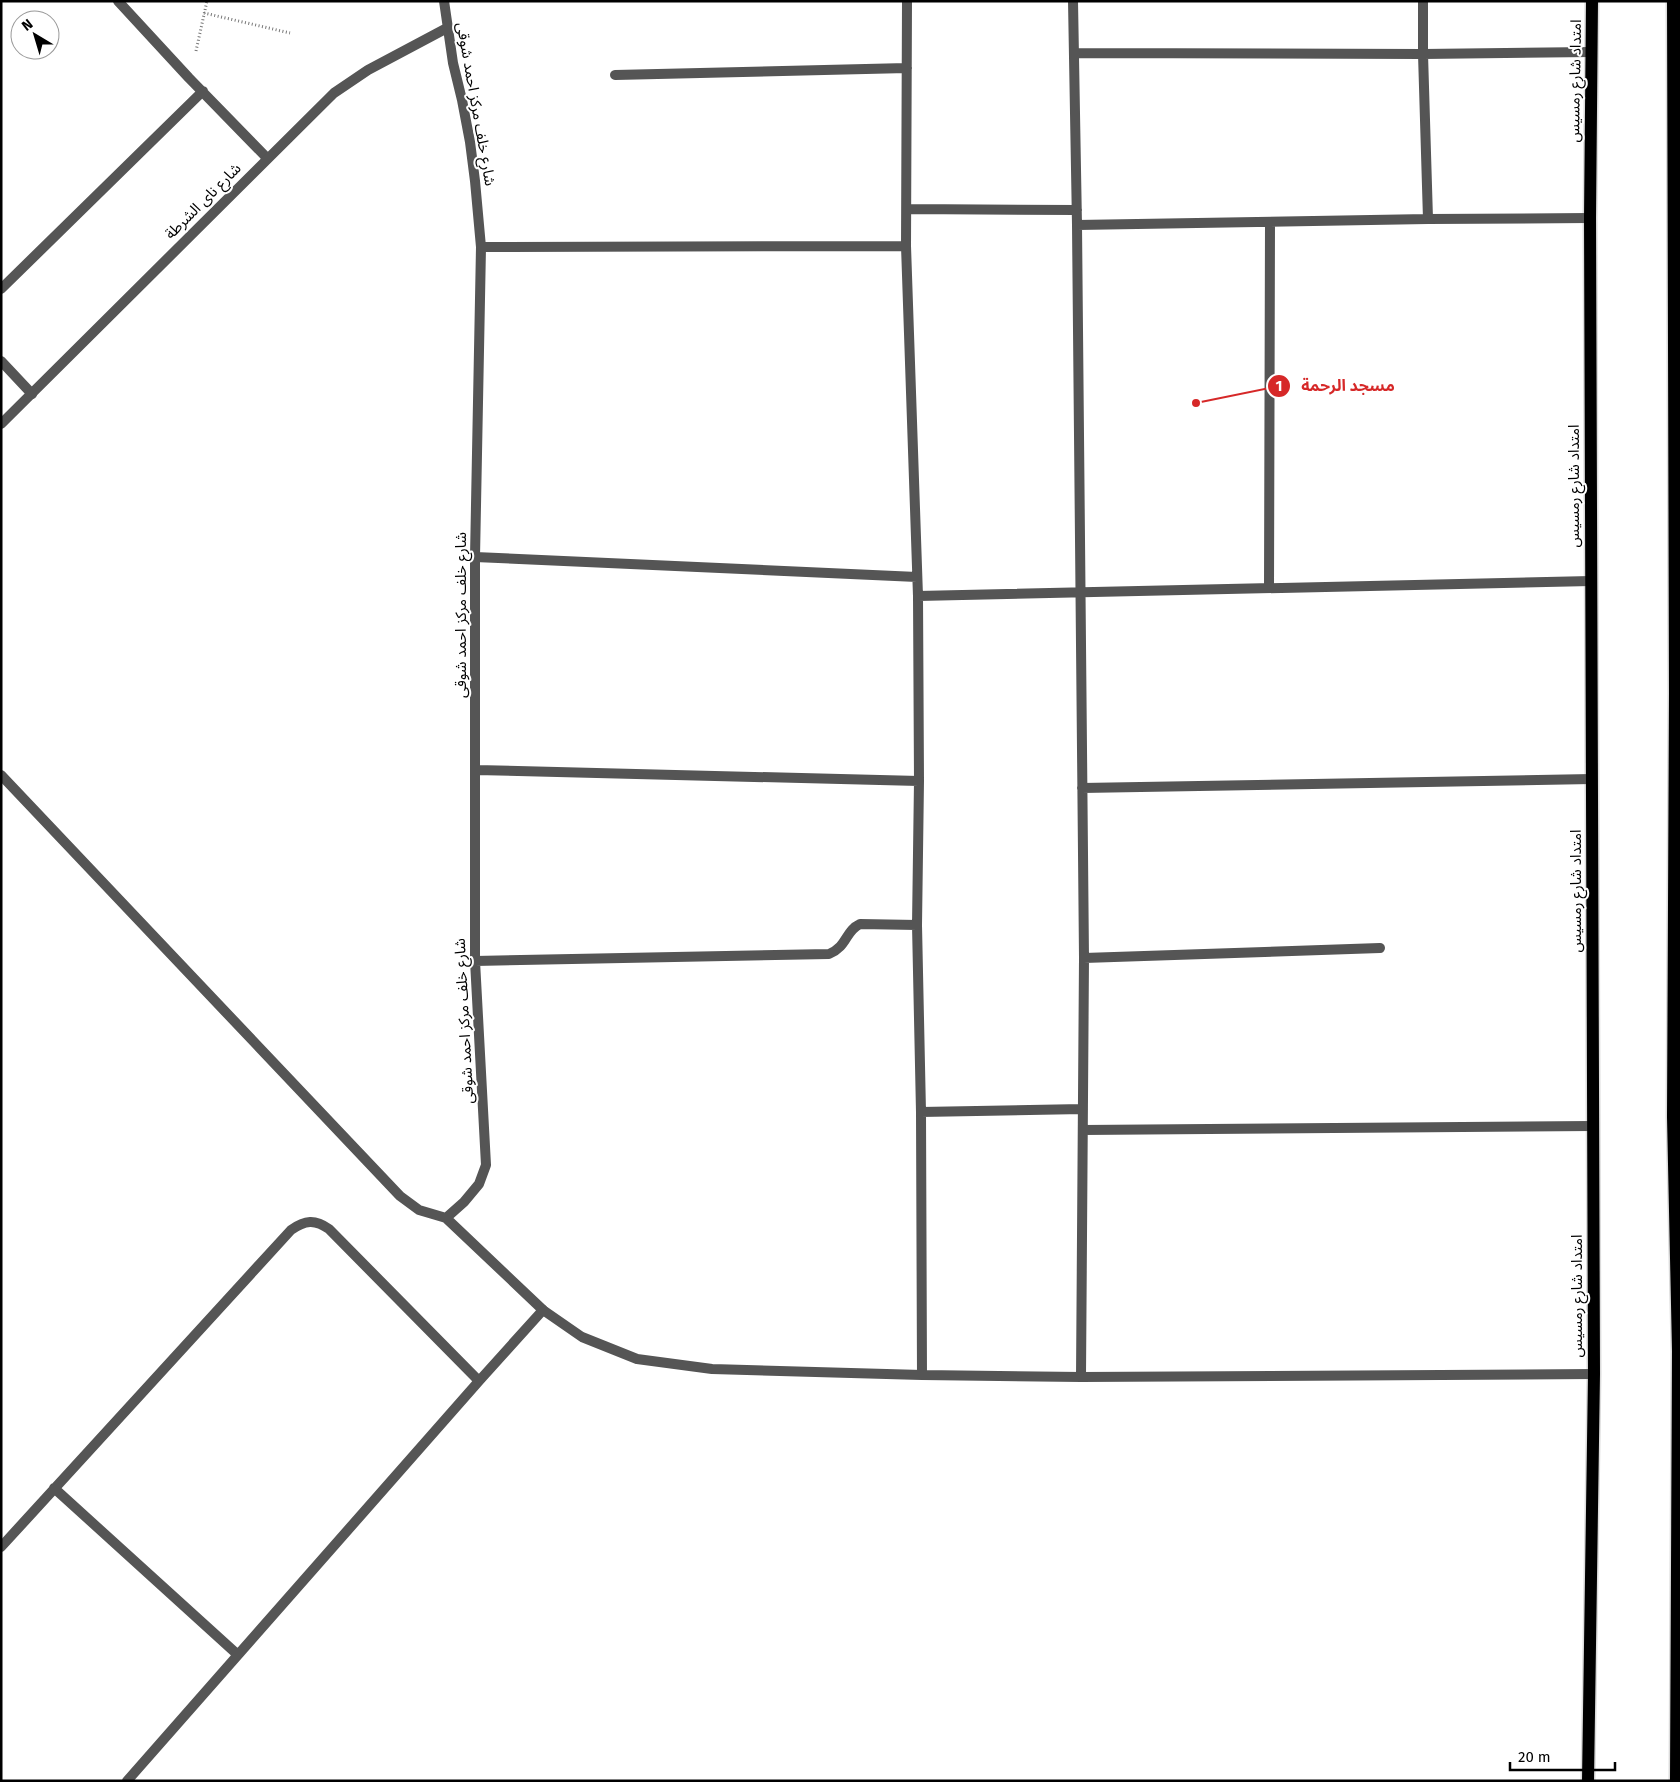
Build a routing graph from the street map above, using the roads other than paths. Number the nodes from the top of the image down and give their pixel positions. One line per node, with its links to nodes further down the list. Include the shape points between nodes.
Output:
1 (118, 1): 15 (street)
2 (444, 1): 8 (street, شارع خلف مركز احمد شوقى)
3 (907, 1): 13 (street)
4 (1073, 1): 10 (street)
5 (1423, 1): 11 (street)
6 (1592, 1): 9 (main road, امتداد شارع رمسيس)
7 (1673, 1): 12 (main road)
8 (447, 28): 16 (street, شارع ناى الشرطة, via 368,70 334,93); 25 (street, شارع خلف مركز احمد شوقى, via 470,142)
9 (1591, 52): 11 (street); 20 (main road, امتداد شارع رمسيس)
10 (1075, 53): 11 (street); 19 (street)
11 (1423, 54): 21 (street)
12 (1676, 55): 17 (main road)
13 (907, 68): 14 (street); 18 (street)
14 (615, 74)
15 (203, 91): 16 (street); 26 (street)
16 (267, 158): 28 (street, شارع ناى الشرطة)
17 (1676, 190): 36 (main road)
18 (907, 209): 19 (street); 24 (street)
19 (1077, 210): 23 (street)
20 (1590, 218): 21 (street); 32 (main road, امتداد شارع رمسيس)
21 (1428, 219): 22 (street)
22 (1270, 222): 23 (street); 33 (street)
23 (1077, 225): 34 (street)
24 (906, 246): 25 (street); 31 (street)
25 (481, 247): 30 (street, شارع خلف مركز احمد شوقى)
26 (1, 289)
27 (1, 361): 28 (street)
28 (32, 394): 29 (street, شارع ناى الشرطة)
29 (1, 424)
30 (475, 557): 31 (street); 37 (street, شارع خلف مركز احمد شوقى)
31 (917, 577): 35 (street)
32 (1591, 581): 33 (street); 39 (main road, امتداد شارع رمسيس)
33 (1269, 588): 34 (street)
34 (1080, 593): 35 (street); 41 (street)
35 (918, 596): 40 (street)
36 (1677, 693): 46 (main road)
37 (476, 770): 40 (street); 45 (street, شارع خلف مركز احمد شوقى)
38 (1, 775): 52 (street, via 400,1196 420,1210)
39 (1592, 779): 41 (street); 50 (main road, امتداد شارع رمسيس)
40 (918, 781): 42 (street)
41 (1082, 788): 44 (street)
42 (917, 925): 45 (street, via 860,924 850,931 838,951 829,954); 48 (street)
43 (1380, 948): 44 (street)
44 (1084, 958): 47 (street)
45 (474, 961): 52 (street, شارع خلف مركز احمد شوقى, via 486,1165 479,1184)
46 (1677, 965): 49 (main road)
47 (1083, 1109): 48 (street); 51 (street)
48 (920, 1112): 56 (street)
49 (1676, 1117): 54 (main road)
50 (1592, 1126): 51 (street); 55 (main road, امتداد شارع رمسيس)
51 (1083, 1130): 57 (street)
52 (446, 1218): 53 (street)
53 (542, 1310): 56 (street, via 582,1337 637,1359 712,1369); 58 (street)
54 (1678, 1351): 59 (main road)
55 (1594, 1374): 57 (street); 64 (main road, امتداد شارع رمسيس)
56 (922, 1375): 57 (street)
57 (1081, 1377)
58 (479, 1381): 60 (street, via 329,1229 310,1221 291,1230); 62 (street)
59 (1678, 1413): 65 (main road)
60 (54, 1488): 61 (street); 62 (street)
61 (1, 1547)
62 (238, 1655): 63 (street)
63 (127, 1781)
64 (1588, 1781)
65 (1676, 1781)

